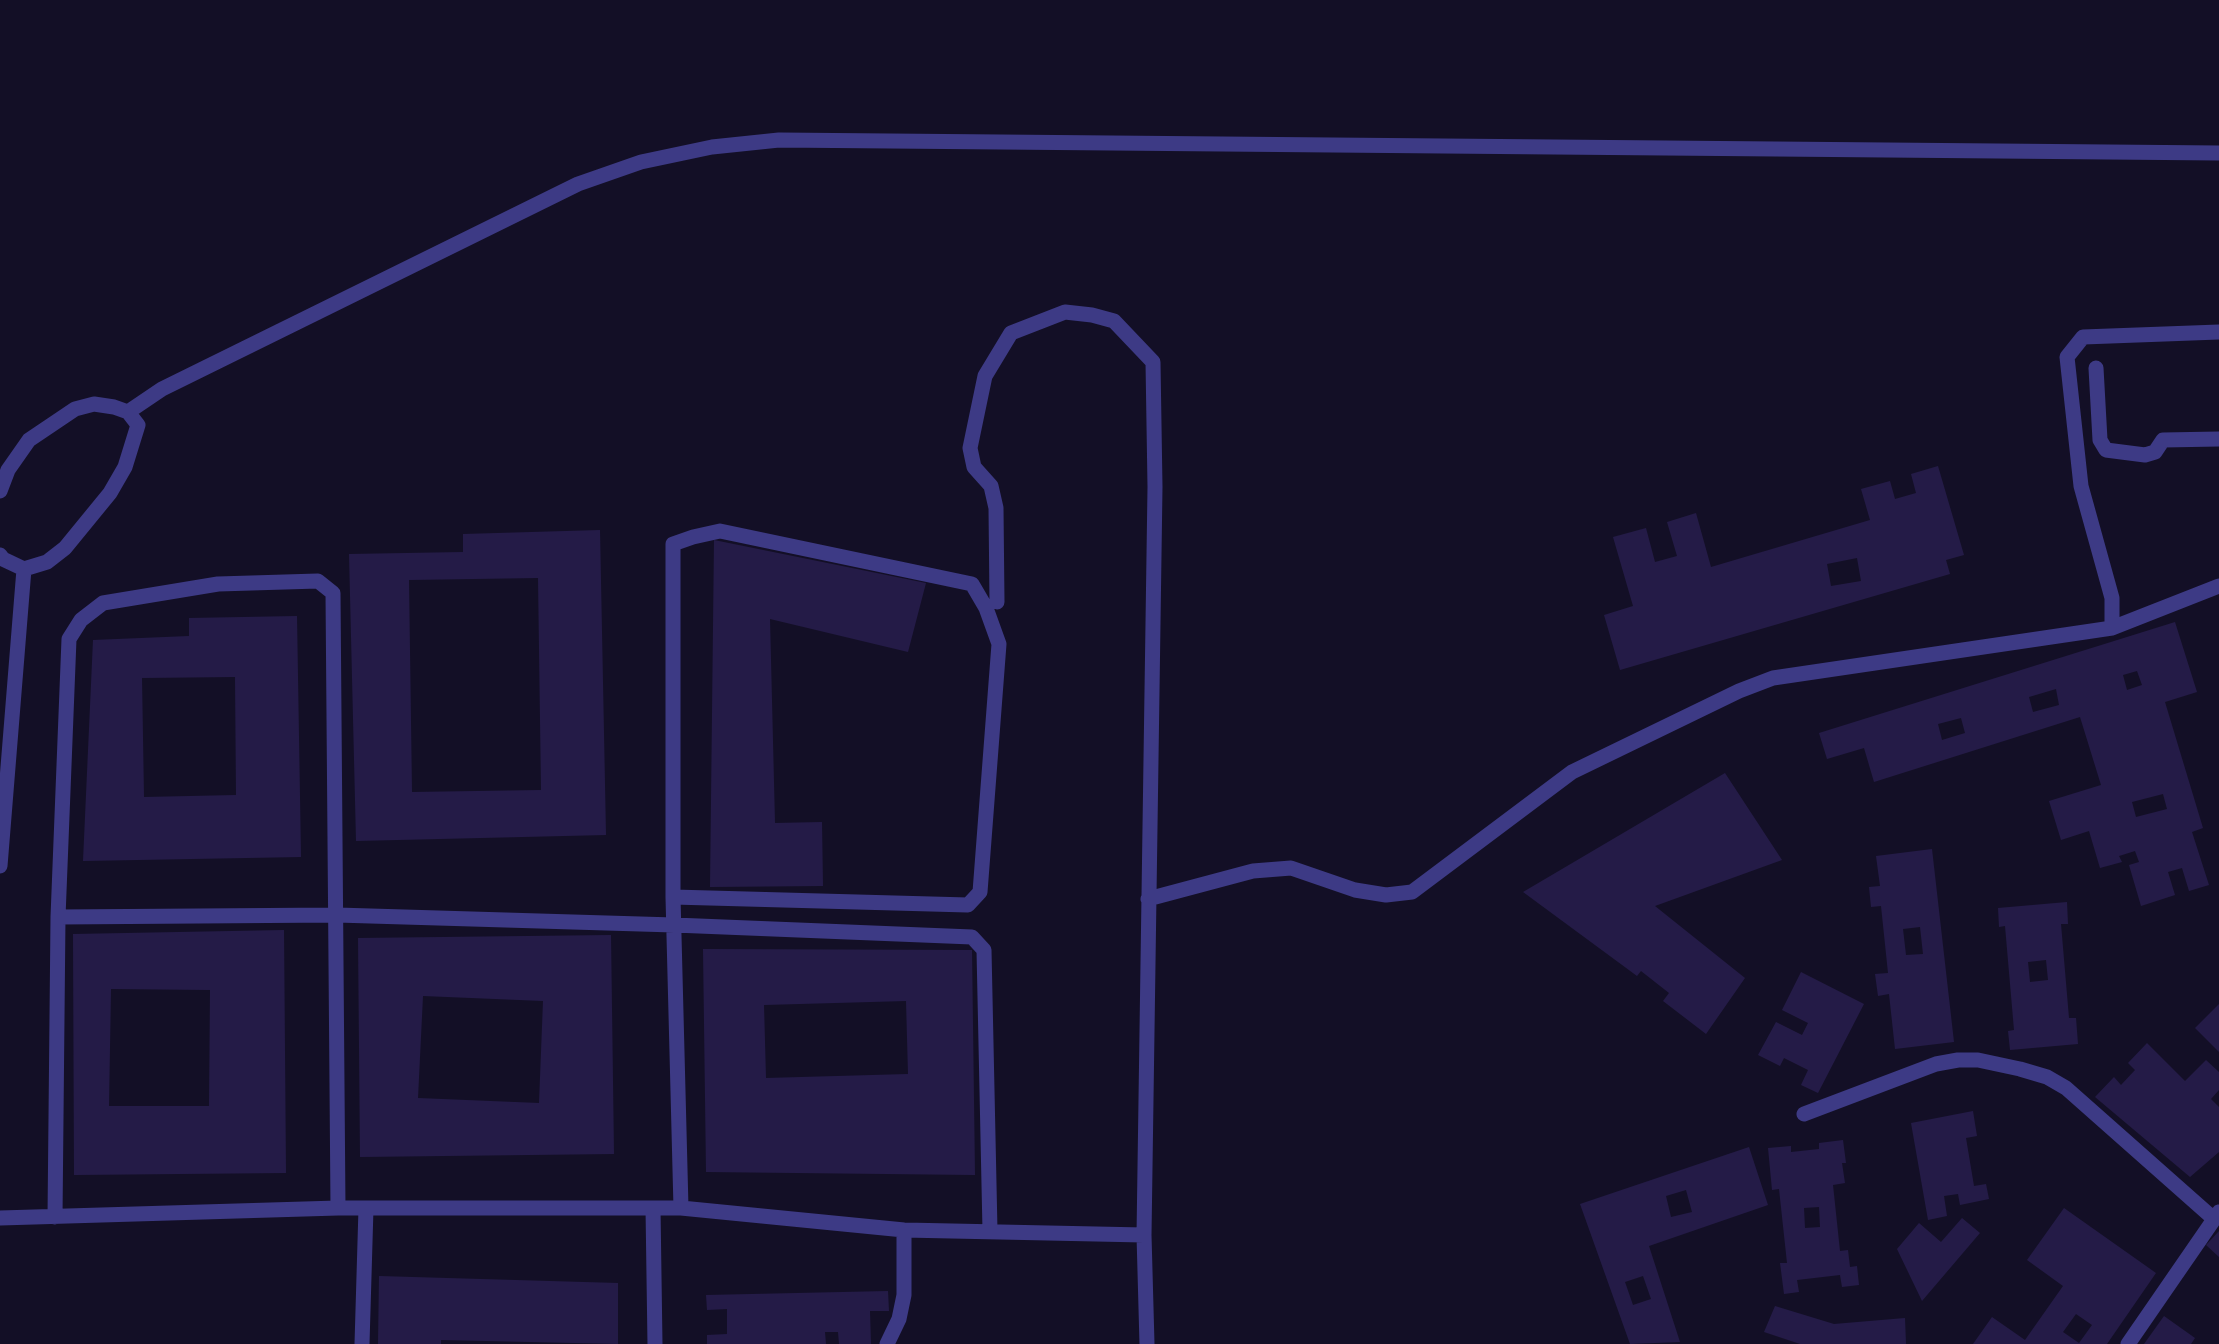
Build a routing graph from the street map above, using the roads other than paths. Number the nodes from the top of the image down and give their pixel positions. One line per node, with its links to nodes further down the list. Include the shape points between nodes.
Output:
1 (2219, 153): 4 (street, via 779,140 712,147 641,162 578,184 162,389)
2 (2219, 332): 11 (street, via 2083,337 2067,357 2081,486 2112,598)
3 (2096, 368): 5 (street, via 2100,440 2106,450 2145,455 2155,452 2163,440)
4 (128, 412): 6 (street, via 94,405 75,409 51,423 29,440); 8 (street, via 138,425 125,467 110,493 65,548 47,562)
5 (2219, 440)
6 (0, 492)
7 (0, 555): 8 (street)
8 (24, 569): 12 (street)
9 (2219, 586): 11 (street)
10 (997, 602): 14 (street, via 996,508 991,486 974,467 970,448 985,376 1011,333 1065,312 1114,321 1153,362 1155,487)
11 (2112, 628): 14 (street, via 1773,678 1572,772 1412,892 1386,895 1355,890 1291,868 1253,871)
12 (0, 866)
13 (673, 897): 13 (street, via 673,544 720,531 972,584 999,644 980,892 968,905); 17 (street)
14 (1148, 898): 28 (street)
15 (337, 915): 16 (street); 16 (street, via 333,593 318,581 207,586 103,603 81,620 69,639); 17 (street); 19 (street)
16 (58, 917): 24 (street)
17 (674, 925): 22 (street); 27 (street, via 972,937 984,950)
18 (1804, 1114): 23 (street, via 1936,1064 1978,1060 2020,1069 2066,1088)
19 (338, 1208): 20 (street); 24 (street)
20 (366, 1208): 21 (street); 29 (street)
21 (653, 1208): 22 (street); 30 (street)
22 (681, 1208): 26 (street)
23 (2216, 1215): 33 (street)
24 (55, 1217): 25 (street)
25 (0, 1218)
26 (904, 1230): 27 (street); 31 (street, via 904,1295 900,1319)
27 (990, 1231): 28 (street)
28 (1144, 1235): 32 (street)
29 (362, 1344)
30 (654, 1344)
31 (887, 1344)
32 (1147, 1344)
33 (2128, 1344)

